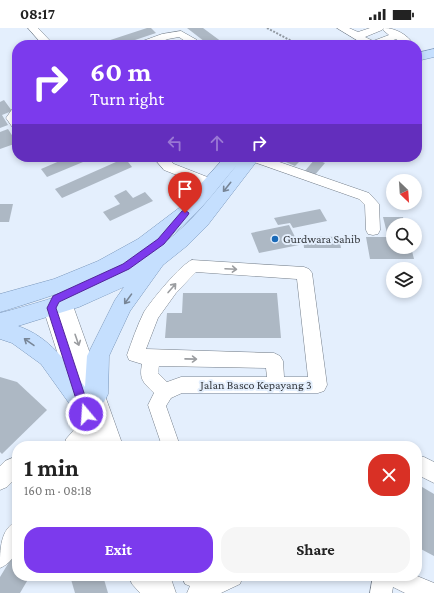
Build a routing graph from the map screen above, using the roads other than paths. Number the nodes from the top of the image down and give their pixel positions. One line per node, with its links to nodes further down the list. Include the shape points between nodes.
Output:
1 (32, 28): 7 (street)
2 (342, 28): 6 (street)
3 (379, 28): 6 (street)
4 (386, 28): 5 (street)
5 (398, 35): 11 (street); 12 (street)
6 (357, 36): 10 (street)
7 (44, 40)
8 (155, 40): 9 (street, via 181,34)
9 (190, 40)
10 (364, 40)
11 (385, 40)
12 (406, 40)
13 (434, 46): 14 (main road)
14 (422, 47)
15 (434, 53): 16 (main road)
16 (422, 56)
17 (164, 162): 21 (street, via 169,167)
18 (229, 162): 21 (main road)
19 (248, 162): 24 (main road, one-way to 24, via 199,223)
20 (266, 162): 23 (street, via 364,196 372,204)
21 (210, 183): 22 (main road)
22 (185, 213): 25 (main road, via 145,244 105,267 58,286); 26 (main road, via 161,242 126,266)
23 (373, 230)
24 (159, 256): 26 (main road, via 126,277); 33 (main road, one-way to 33, via 122,306 98,356)
25 (0, 303)
26 (57, 303): 27 (main road); 28 (main road); 33 (street)
27 (0, 312)
28 (0, 322)
29 (0, 330): 33 (main road, one-way to 29, via 48,357 19,336)
30 (152, 358): 31 (street, one-way to 31, via 274,361); 31 (street, Jalan Basco Kepayang 3, one-way to 31, via 135,356 151,315 192,266 304,273 318,385); 32 (street, via 149,376)
31 (276, 385): 32 (street, Jalan Basco Kepayang 3, via 181,385)
32 (165, 392): 38 (street, via 156,405)
33 (89, 398): 34 (street); 37 (street)
34 (90, 426): 35 (street); 36 (street)
35 (77, 441)
36 (95, 441)
37 (111, 441)
38 (169, 441)
39 (12, 468): 42 (street)
40 (422, 468): 41 (street)
41 (434, 473)
42 (0, 480)
43 (12, 539): 44 (street)
44 (0, 557)
45 (141, 581): 51 (street)
46 (144, 581): 52 (street)
47 (161, 581): 53 (street)
48 (383, 581): 54 (street)
49 (402, 581): 50 (street)
50 (418, 590)
51 (145, 593)
52 (154, 593)
53 (165, 593)
54 (381, 593)

